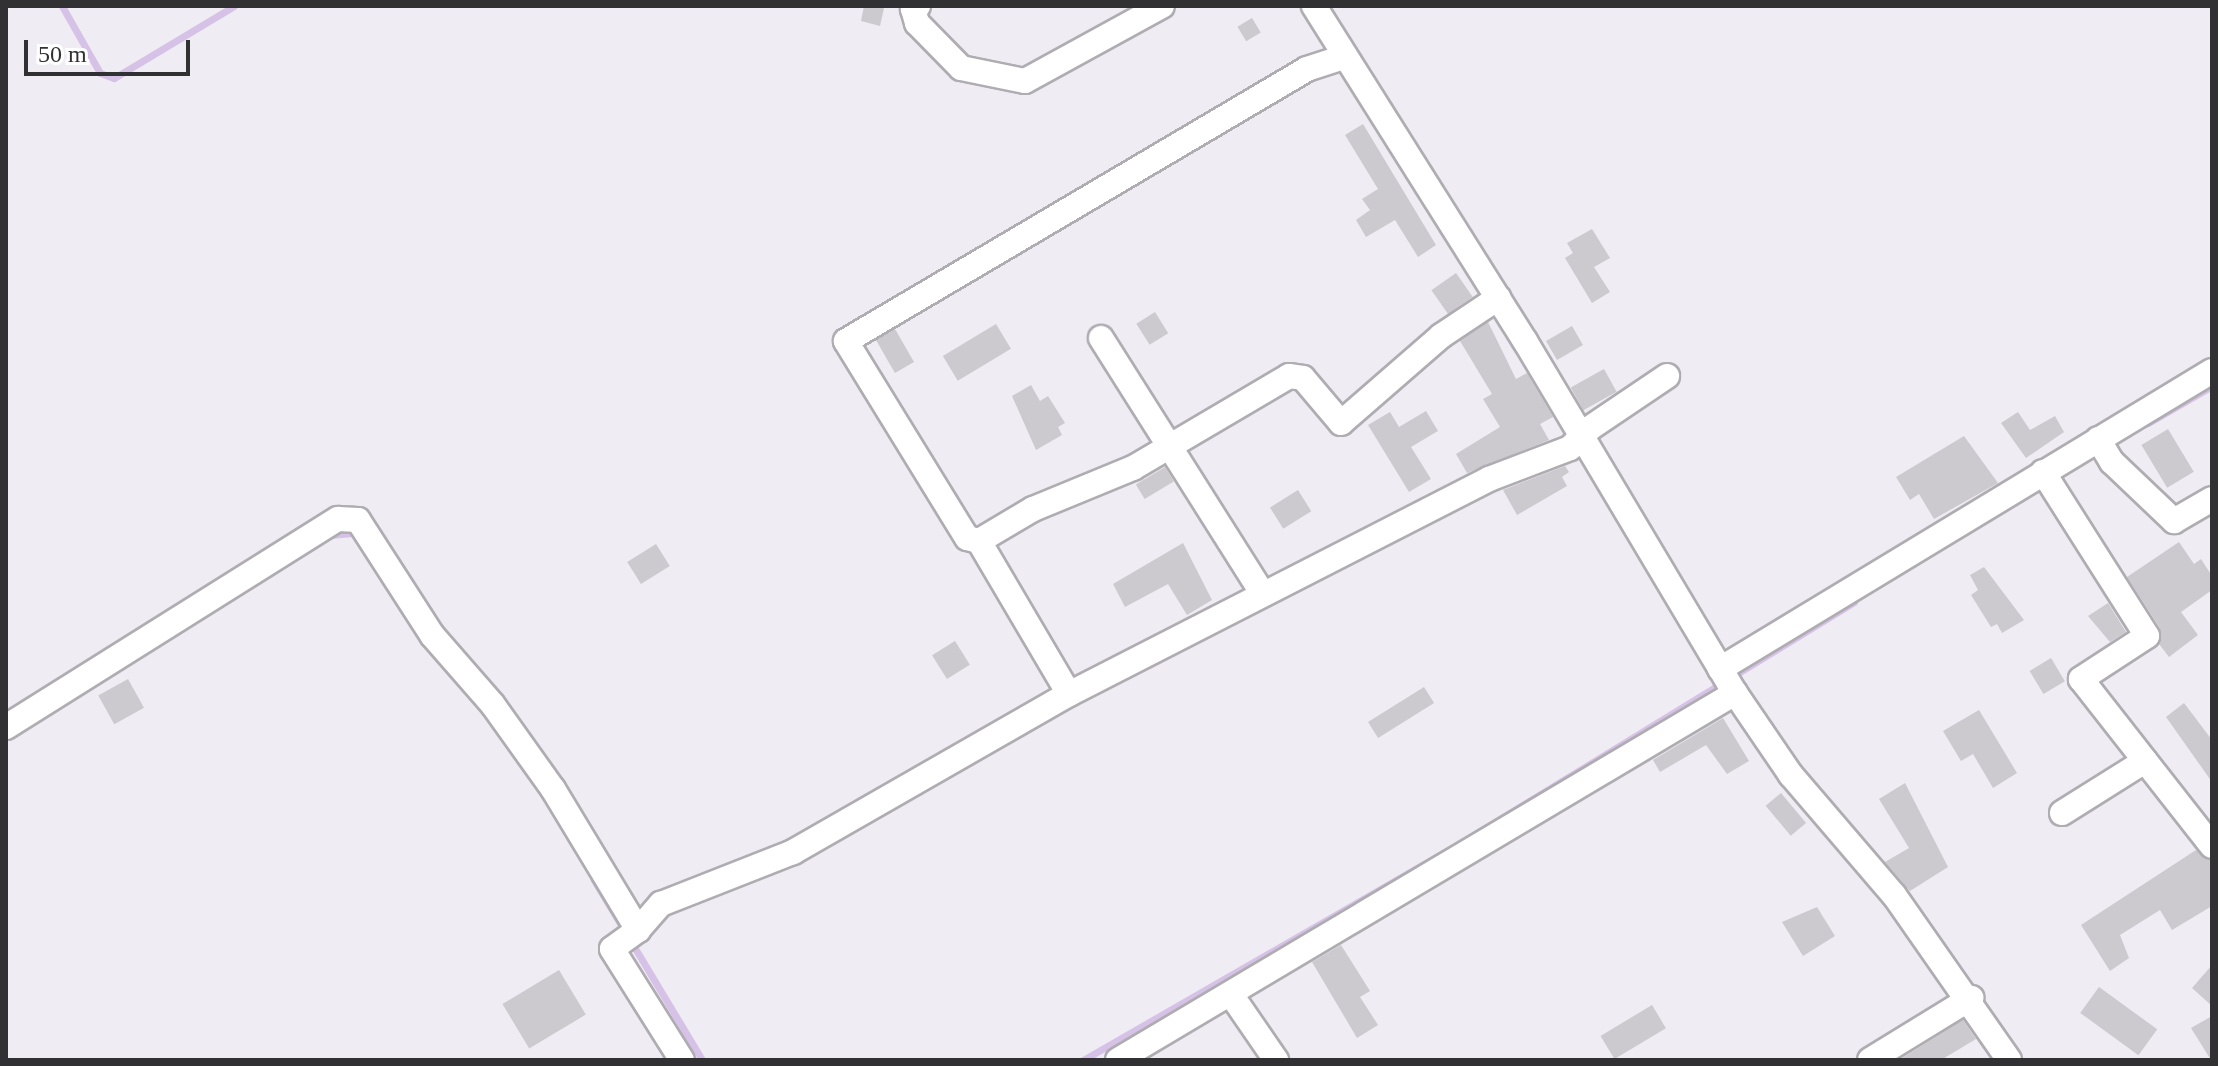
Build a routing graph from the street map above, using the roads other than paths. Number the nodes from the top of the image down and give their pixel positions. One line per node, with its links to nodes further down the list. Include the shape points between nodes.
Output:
1 (918, 6): 2 (street, via 913,9 917,23 961,68 1025,81)
2 (1162, 6)
3 (1314, 6): 4 (street)
4 (1345, 57): 5 (street); 14 (street, via 1307,69 846,341 967,538)
5 (1498, 298): 9 (street); 11 (street, via 1441,336 1341,423 1303,378 1289,376)
6 (1101, 338): 11 (street)
7 (2212, 371): 10 (street)
8 (1667, 376): 9 (street)
9 (1580, 437): 15 (street, via 1570,448 1489,479); 16 (street)
10 (2098, 439): 12 (street); 13 (street, via 2112,462 2174,521)
11 (1170, 446): 14 (street, via 1096,486 1033,509); 15 (street)
12 (2043, 472): 16 (street); 20 (street, via 2147,636 2081,679)
13 (2212, 499)
14 (979, 541): 18 (street)
15 (1263, 594): 18 (street)
16 (1720, 669): 17 (street)
17 (1735, 693): 24 (street); 25 (street, via 1791,775 1894,895)
18 (1069, 694): 23 (street, via 793,852 661,904)
19 (6, 727): 23 (street, via 338,519 358,520 432,635 493,705 553,789)
20 (2145, 761): 21 (street); 22 (street)
21 (2062, 813)
22 (2212, 846)
23 (638, 930): 26 (street, via 612,949)
24 (1232, 996): 27 (street); 28 (street)
25 (1971, 998): 29 (street); 30 (street)
26 (682, 1060)
27 (1118, 1060)
28 (1276, 1060)
29 (1870, 1060)
30 (2009, 1060)

